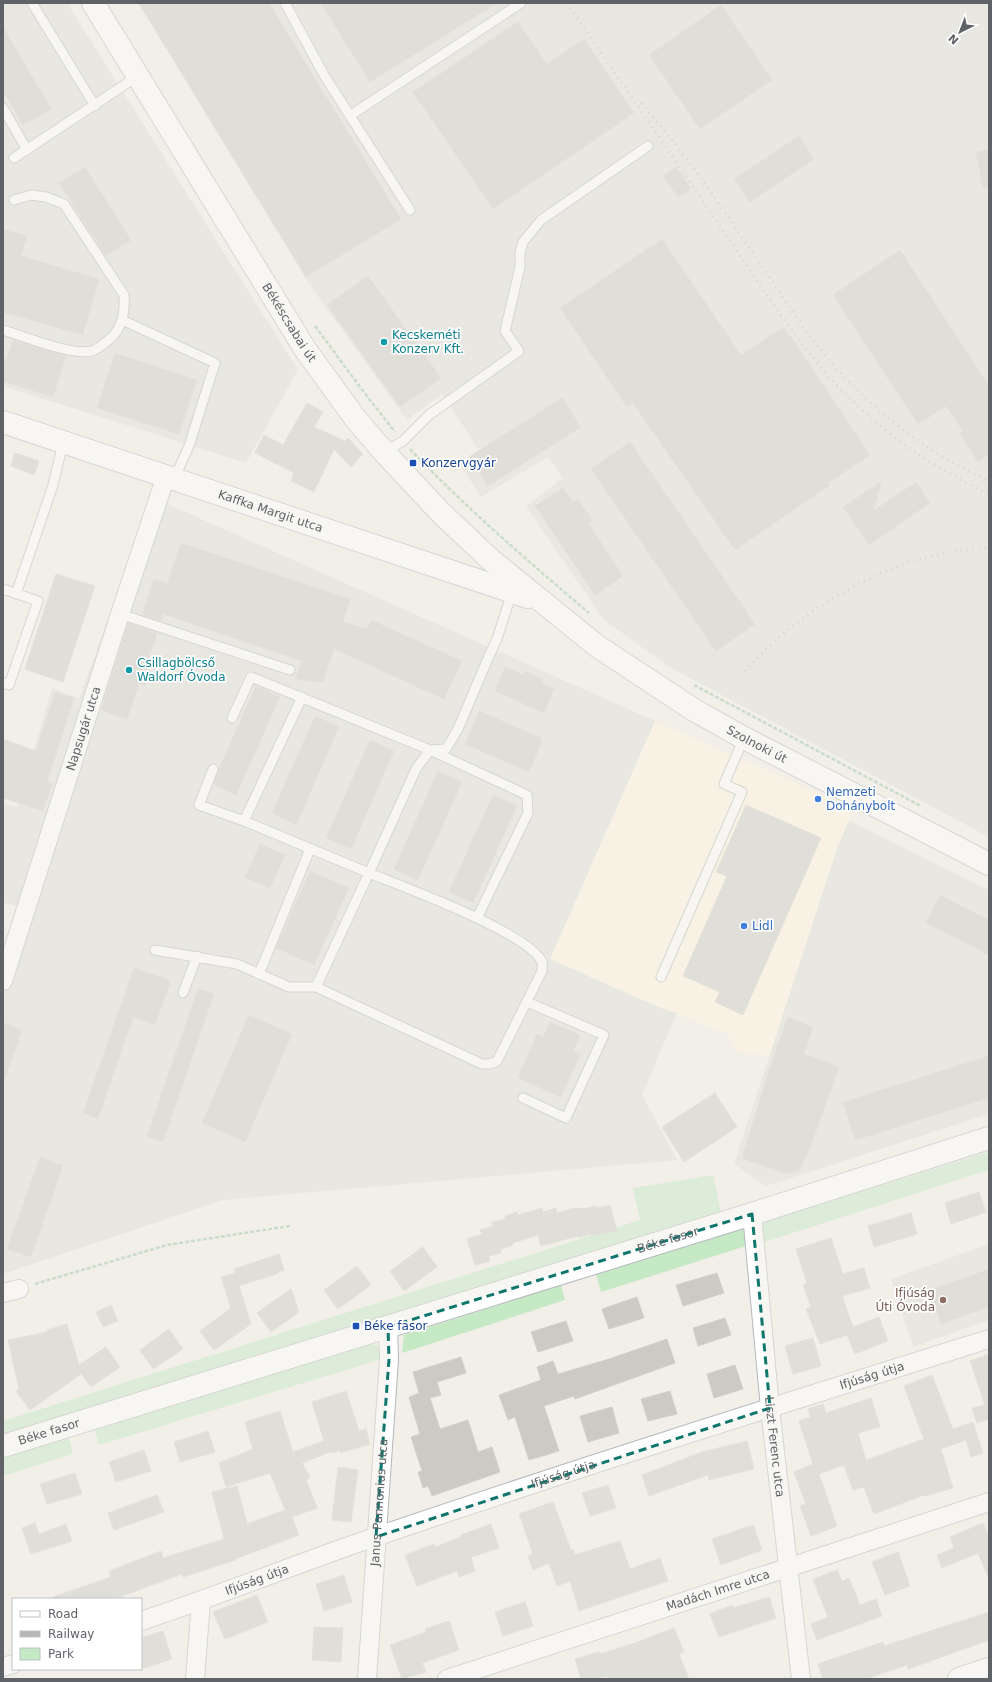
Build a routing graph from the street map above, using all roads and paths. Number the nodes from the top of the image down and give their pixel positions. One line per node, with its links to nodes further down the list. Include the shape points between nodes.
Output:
1 (32, 3): 6 (lane)
2 (93, 3): 5 (street, Békéscsabai út)
3 (285, 3): 8 (lane, via 324,75)
4 (521, 3): 8 (lane)
5 (138, 76): 6 (lane); 19 (street, Békéscsabai út, via 305,349)
6 (95, 106): 10 (lane)
7 (3, 108): 10 (lane)
8 (351, 115): 13 (lane)
9 (648, 146): 17 (lane, via 541,220 523,242 520,267 505,331 519,351 429,415)
10 (27, 150): 11 (lane)
11 (14, 158)
12 (14, 200): 14 (lane, via 31,195 46,197 64,204 124,295)
13 (410, 210)
14 (122, 320): 15 (lane, via 117,332 92,351 76,352); 20 (lane, via 216,362 189,446)
15 (3, 330)
16 (3, 422): 18 (street, Kaffka Margit utca)
17 (403, 441): 19 (lane); 26 (path, via 434,474 510,545)
18 (63, 443): 20 (street, Kaffka Margit utca); 23 (lane, via 53,485)
19 (384, 452): 24 (street, Békéscsabai út, via 442,514)
20 (170, 478): 22 (street, Kaffka Margit utca); 25 (street, Napsugár utca)
21 (3, 589): 23 (lane)
22 (512, 592): 24 (street, Kaffka Margit utca); 33 (lane, via 497,640 458,729 446,749)
23 (16, 594): 29 (lane, via 38,601 9,685)
24 (538, 600): 32 (street, Szolnoki út, via 597,646 694,710)
25 (120, 614): 27 (lane); 45 (street, Napsugár utca)
26 (594, 617)
27 (290, 670)
28 (689, 682): 35 (path)
29 (3, 683)
30 (302, 698): 31 (lane, via 251,677); 33 (lane); 36 (lane)
31 (232, 718)
32 (744, 738): 38 (street, Szolnoki út); 44 (lane, via 724,784 742,792)
33 (430, 750): 39 (lane, via 416,769); 40 (lane, via 527,795 528,813)
34 (213, 769): 36 (lane, via 199,805)
35 (927, 809)
36 (244, 821): 37 (lane)
37 (310, 849): 39 (lane); 43 (lane)
38 (989, 864)
39 (370, 873): 40 (lane); 46 (lane)
40 (477, 918): 48 (lane, via 518,939 542,962 542,971)
41 (155, 950): 42 (lane)
42 (197, 956): 43 (lane, via 237,964); 47 (lane)
43 (259, 974): 46 (lane, via 289,987)
44 (661, 977)
45 (3, 981)
46 (316, 987): 48 (lane, via 482,1064 490,1064 500,1057)
47 (183, 993)
48 (527, 1002): 49 (lane, via 604,1035 566,1118)
49 (523, 1098)
50 (989, 1138): 51 (street, Béke fasor)
51 (752, 1214): 54 (street, Béke fasor); 56 (street, Liszt Ferenc utca)
52 (290, 1226): 53 (path, via 167,1245)
53 (11, 1291)
54 (388, 1327): 57 (street, Béke fasor); 59 (street, Janus Pannonius utca, via 390,1359)
55 (989, 1339): 56 (street, Ifjúság útja)
56 (770, 1408): 59 (street, Ifjúság útja); 60 (street, Liszt Ferenc utca)
57 (3, 1446)
58 (989, 1502): 60 (street, Madách Imre utca)
59 (376, 1536): 61 (street, Ifjúság útja); 65 (street, Janus Pannonius utca)
60 (788, 1569): 66 (street, Madách Imre utca); 67 (street, Liszt Ferenc utca)
61 (201, 1601): 62 (street, Ifjúság útja); 64 (street)
62 (142, 1621)
63 (989, 1669): 68 (street)
64 (195, 1679)
65 (367, 1679)
66 (447, 1679)
67 (801, 1679)
68 (959, 1679)

